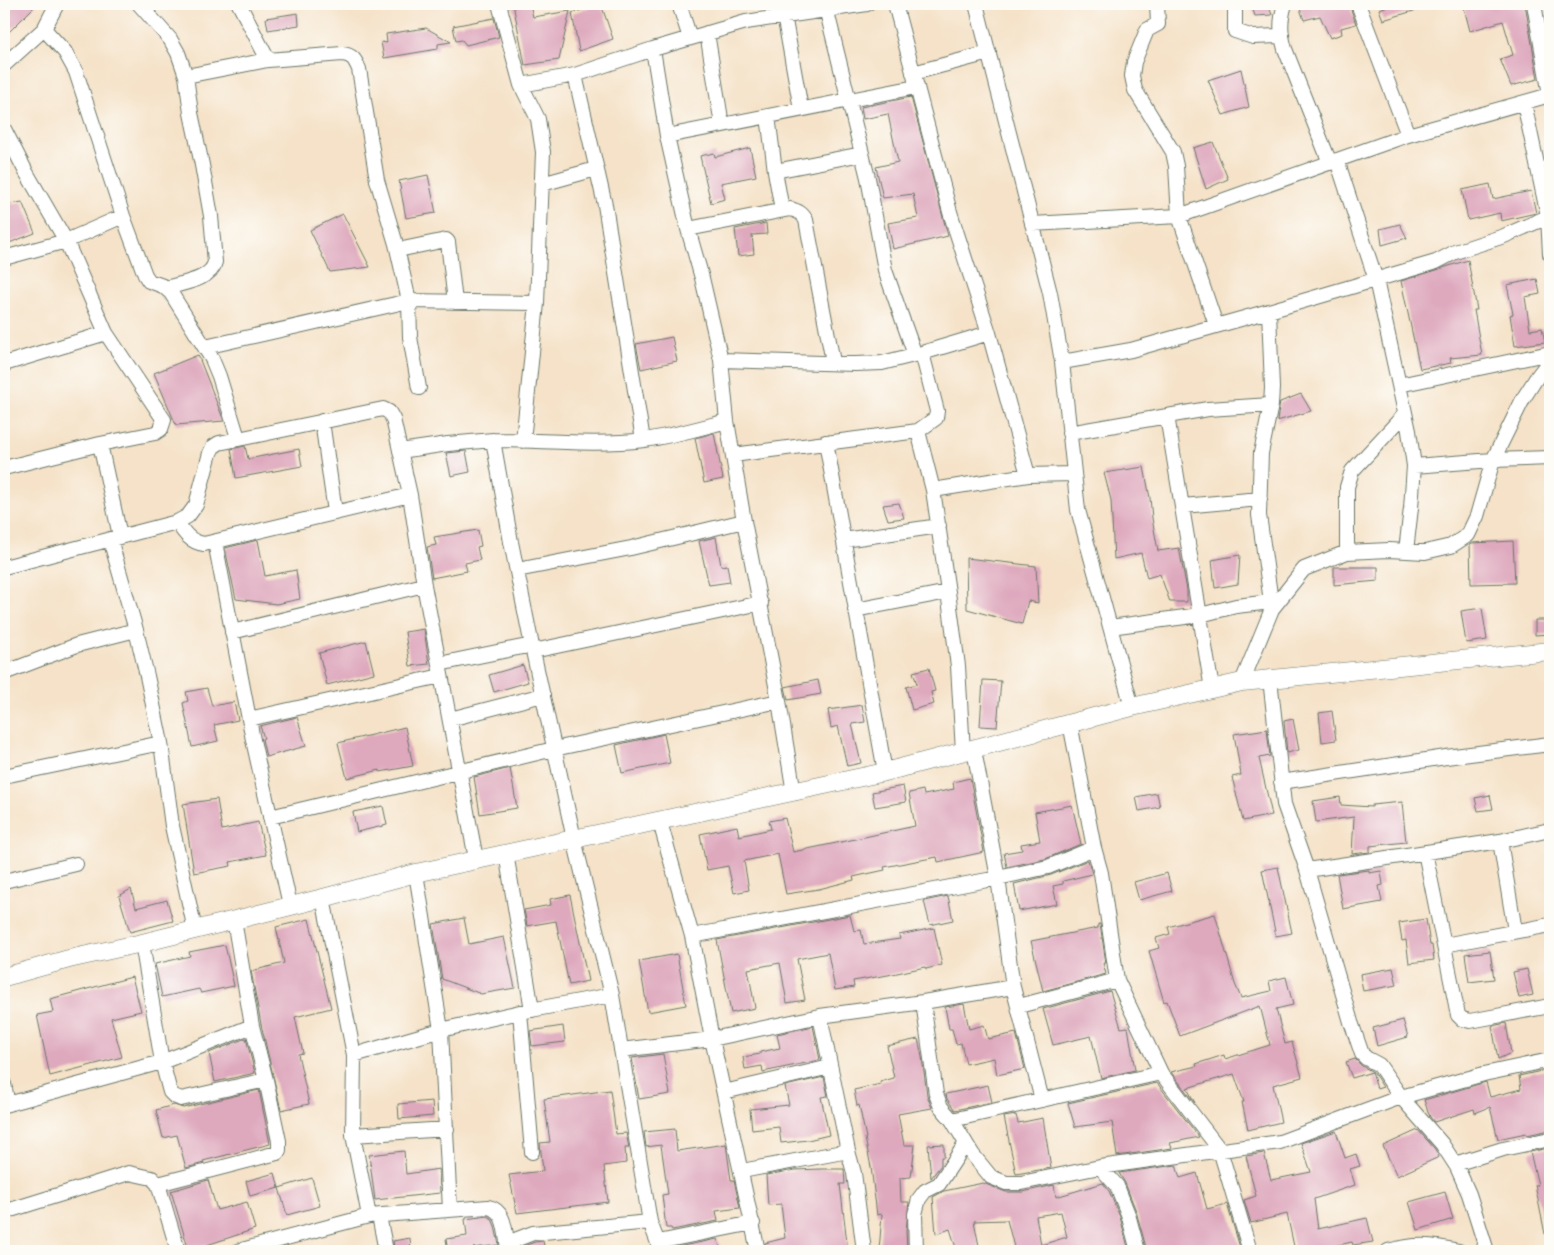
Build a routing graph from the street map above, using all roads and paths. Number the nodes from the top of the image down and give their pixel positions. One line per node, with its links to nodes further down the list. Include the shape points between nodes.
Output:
1 (57, 4): 16 (street)
2 (139, 4): 26 (street, via 170,39)
3 (239, 4): 22 (street)
4 (499, 4): 27 (street)
5 (679, 4): 19 (street)
6 (867, 4): 14 (street)
7 (895, 4): 24 (street)
8 (976, 4): 21 (street)
9 (1157, 4): 45 (street, via 1158,24 1147,30 1132,76 1135,90 1173,152)
10 (1235, 4): 18 (street, via 1235,30 1253,37)
11 (1285, 4): 18 (street, via 1280,20)
12 (1358, 4): 36 (street)
13 (1534, 4): 29 (street)
14 (826, 7): 15 (street); 30 (street)
15 (783, 10): 17 (street); 32 (street)
16 (44, 29): 23 (street); 44 (street, via 65,52 76,72)
17 (707, 33): 19 (street); 34 (street)
18 (1281, 36): 39 (street)
19 (690, 38): 20 (street)
20 (653, 49): 25 (street); 37 (street)
21 (989, 53): 24 (street); 47 (street)
22 (268, 60): 26 (street); 50 (street, via 342,54 354,58 378,180)
23 (4, 65)
24 (913, 73): 28 (street)
25 (575, 75): 27 (street); 40 (street)
26 (186, 76): 54 (street, via 215,262 207,275)
27 (521, 85): 42 (street, via 540,127)
28 (916, 87): 30 (street); 60 (street, via 950,212)
29 (1550, 95): 31 (street)
30 (849, 100): 32 (street); 38 (street)
31 (1524, 103): 36 (street); 46 (street)
32 (801, 109): 33 (street)
33 (768, 116): 34 (street); 41 (street)
34 (722, 125): 37 (street)
35 (4, 129): 49 (street)
36 (1408, 135): 39 (street)
37 (667, 136): 48 (street)
38 (862, 154): 41 (street); 64 (street, via 885,270)
39 (1333, 162): 45 (street); 53 (street)
40 (596, 169): 42 (street); 81 (street, via 612,245)
41 (775, 171): 43 (street)
42 (542, 184): 57 (street)
43 (782, 210): 48 (street); 67 (street, via 796,210 806,220)
44 (123, 216): 49 (street); 54 (street, via 149,281)
45 (1179, 216): 47 (street); 59 (street)
46 (1549, 216): 51 (street); 53 (street, via 1436,262)
47 (1032, 224): 68 (street, via 1050,293)
48 (688, 229): 65 (street)
49 (66, 241): 52 (street); 61 (street)
50 (398, 250): 55 (street); 56 (street, via 446,240)
51 (1550, 254)
52 (4, 258)
53 (1376, 280): 58 (street); 70 (street)
54 (166, 288): 62 (street)
55 (409, 301): 56 (street); 62 (street); 71 (street, via 410,337)
56 (455, 302): 57 (street)
57 (537, 303): 82 (street)
58 (1269, 311): 59 (street); 72 (street)
59 (1216, 325): 68 (street, via 1131,350)
60 (989, 332): 64 (street); 92 (street)
61 (106, 333): 69 (street); 84 (street, via 164,420 161,429 155,433)
62 (205, 347): 79 (street, via 219,376)
63 (1550, 353): 70 (street)
64 (919, 354): 67 (street, via 882,363); 77 (street, via 937,415)
65 (720, 360): 67 (street); 76 (street)
66 (1550, 360): 88 (street, via 1523,399)
67 (833, 362)
68 (1062, 362): 78 (street)
69 (4, 364)
70 (1399, 385): 73 (street)
71 (419, 388)
72 (1271, 405): 74 (street, via 1208,408); 95 (street, via 1261,453)
73 (1405, 414): 89 (street); 105 (street, via 1352,471 1347,486)
74 (1167, 416): 78 (street); 96 (street)
75 (322, 421): 79 (street); 85 (street, via 383,409 393,419); 97 (street)
76 (727, 421): 81 (street); 86 (street)
77 (918, 431): 83 (street); 93 (street)
78 (1069, 434): 91 (street)
79 (238, 438): 99 (street, via 213,447 196,505 188,516)
80 (494, 440): 82 (street); 85 (street); 107 (street)
81 (643, 440): 82 (street)
82 (523, 441)
83 (826, 442): 86 (street); 102 (street)
84 (100, 444): 90 (street); 101 (street)
85 (400, 452): 94 (street)
86 (733, 455): 98 (street)
87 (1550, 458): 88 (street)
88 (1493, 460): 89 (street); 104 (street, via 1477,516 1468,535 1451,546 1425,552)
89 (1414, 466): 104 (street)
90 (4, 468)
91 (1073, 474): 92 (street); 114 (street, via 1078,510)
92 (1028, 475): 93 (street)
93 (933, 490): 100 (street)
94 (410, 495): 97 (street); 108 (street)
95 (1260, 499): 96 (street); 111 (street, via 1259,514)
96 (1183, 506): 113 (street)
97 (335, 512): 103 (street)
98 (744, 521): 107 (street); 110 (street)
99 (177, 522): 101 (street); 103 (street, via 197,543)
100 (938, 526): 102 (street); 109 (street)
101 (114, 537): 106 (street); 115 (street)
102 (844, 540): 112 (street)
103 (215, 542): 116 (street)
104 (1406, 551): 105 (street)
105 (1347, 552): 111 (street, via 1304,569)
106 (4, 567)
107 (517, 570): 117 (street)
108 (424, 585): 116 (street); 119 (street)
109 (948, 592): 112 (street); 133 (street)
110 (761, 603): 117 (street); 125 (street)
111 (1272, 606): 113 (street, via 1236,606); 122 (street)
112 (855, 610): 135 (street)
113 (1200, 615): 114 (street); 123 (street)
114 (1110, 627): 126 (street)
115 (136, 630): 120 (street, via 77,646); 130 (street)
116 (232, 632): 127 (street)
117 (533, 648): 119 (street); 124 (street)
118 (1550, 651): 121 (street)
119 (440, 670): 127 (street); 128 (street)
120 (4, 673)
121 (1270, 678): 122 (street); 137 (street)
122 (1242, 682): 123 (street)
123 (1212, 689): 126 (street)
124 (543, 695): 128 (street); 132 (street)
125 (779, 701): 132 (street); 138 (street)
126 (1132, 707): 129 (street)
127 (249, 719): 139 (street)
128 (450, 719): 134 (street)
129 (1070, 723): 133 (street); 144 (street)
130 (161, 743): 136 (street); 157 (street, via 172,826)
131 (1550, 744): 137 (street)
132 (554, 749): 134 (street); 142 (street)
133 (969, 751): 135 (street); 151 (street)
134 (460, 772): 139 (street); 147 (street)
135 (885, 772): 138 (street)
136 (4, 776)
137 (1281, 782): 149 (street, via 1284,804)
138 (794, 793): 140 (street)
139 (270, 817): 154 (street)
140 (660, 822): 142 (street); 159 (street)
141 (1550, 830): 143 (street)
142 (574, 838): 146 (street); 165 (street)
143 (1500, 841): 145 (street); 158 (street)
144 (1094, 848): 151 (street, via 1048,867); 163 (street)
145 (1425, 852): 149 (street); 161 (street)
146 (506, 853): 147 (street); 169 (street)
147 (476, 859): 150 (street)
148 (76, 864): 152 (street)
149 (1307, 870): 183 (street, via 1362,1054 1379,1065)
150 (416, 873): 153 (street); 172 (street)
151 (998, 878): 159 (street); 164 (street)
152 (4, 881)
153 (323, 898): 154 (street); 175 (street)
154 (290, 905): 155 (street)
155 (234, 920): 157 (street); 171 (street)
156 (1550, 925): 158 (street)
157 (195, 930): 160 (street)
158 (1515, 931): 161 (street)
159 (692, 936): 173 (street)
160 (142, 943): 162 (street); 177 (street)
161 (1444, 944): 168 (street, via 1458,1015 1462,1020)
162 (4, 976)
163 (1117, 980): 167 (street); 179 (street)
164 (1013, 987): 166 (street); 167 (street)
165 (612, 995): 169 (street); 174 (street)
166 (923, 1002): 170 (street); 186 (street, via 936,1094 941,1107)
167 (1019, 1006): 184 (street)
168 (1550, 1006)
169 (526, 1011): 172 (street); 193 (street)
170 (820, 1016): 173 (street); 178 (street)
171 (252, 1026): 177 (street); 180 (street)
172 (441, 1030): 175 (street); 187 (street)
173 (712, 1039): 174 (street); 182 (street)
174 (621, 1050): 201 (street)
175 (354, 1055): 188 (street)
176 (1550, 1060): 183 (street)
177 (162, 1062): 180 (street, via 170,1092 181,1099); 185 (street)
178 (830, 1067): 182 (street); 192 (street)
179 (1162, 1073): 184 (street); 191 (street)
180 (266, 1080): 197 (street, via 279,1145 277,1153)
181 (4, 1084): 185 (street)
182 (724, 1092): 196 (street)
183 (1401, 1097): 191 (street, via 1280,1142); 194 (street)
184 (1042, 1100): 186 (street)
185 (6, 1104)
186 (952, 1120): 190 (street)
187 (446, 1130): 188 (street); 198 (street)
188 (353, 1134): 200 (street)
189 (1550, 1139): 194 (street)
190 (966, 1143): 195 (street, via 991,1177 1006,1183 1021,1183); 210 (street, via 939,1184 925,1191 919,1199)
191 (1220, 1150): 195 (street); 212 (street)
192 (848, 1151): 196 (street); 209 (street)
193 (532, 1152)
194 (1455, 1164): 215 (street, via 1469,1194)
195 (1100, 1167): 211 (street, via 1117,1186)
196 (742, 1171): 202 (street)
197 (158, 1184): 199 (street, via 152,1178 129,1173); 205 (street)
198 (450, 1210): 200 (street); 204 (street, via 495,1208 500,1213)
199 (4, 1212)
200 (374, 1216): 206 (street); 207 (street)
201 (650, 1222): 203 (street); 204 (street, via 533,1233 516,1240)
202 (753, 1223): 203 (street); 208 (street)
203 (660, 1247)
204 (508, 1249)
205 (178, 1251)
206 (238, 1251)
207 (386, 1251)
208 (758, 1251)
209 (864, 1251)
210 (916, 1251)
211 (1138, 1251)
212 (1250, 1251)
213 (1388, 1251): 214 (street, via 1431,1245)
214 (1459, 1251)
215 (1487, 1251)

